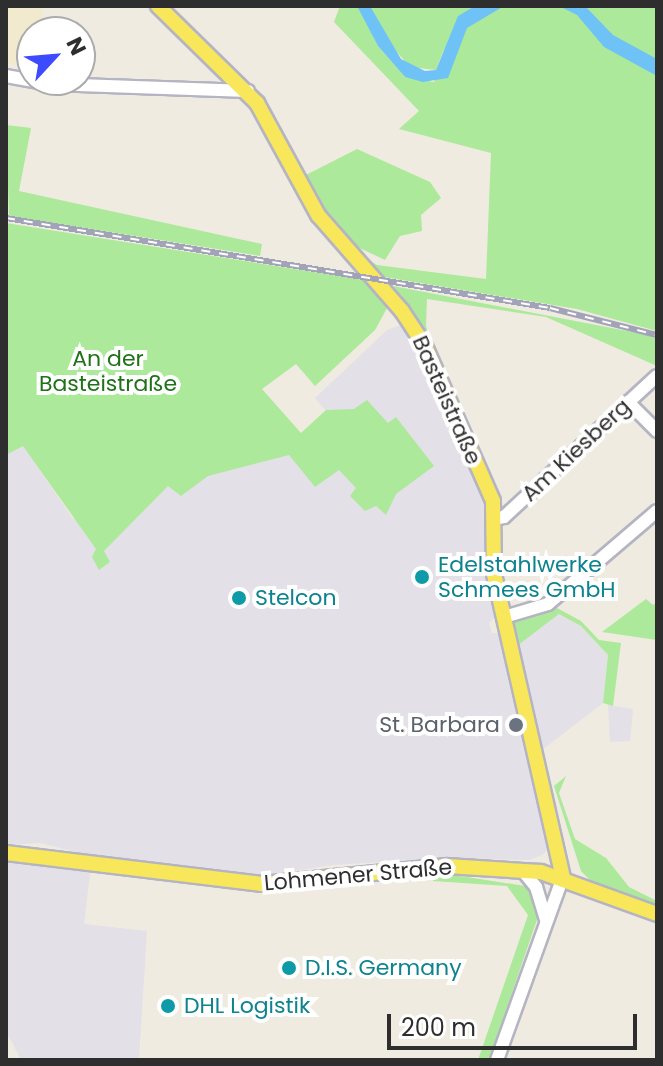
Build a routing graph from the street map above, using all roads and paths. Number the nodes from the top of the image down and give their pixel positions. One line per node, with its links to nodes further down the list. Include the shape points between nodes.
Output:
1 (158, 6): 3 (main road, Basteistraße)
2 (6, 76): 3 (street, via 50,84)
3 (248, 91): 8 (main road, Basteistraße, via 318,215 419,333 491,495)
4 (657, 376): 5 (street, Am Kiesberg)
5 (628, 402): 6 (street); 8 (street, Am Kiesberg, via 504,517)
6 (657, 431)
7 (657, 511): 9 (street, via 548,604)
8 (493, 519): 9 (main road, Basteistraße, via 494,574)
9 (504, 617): 12 (main road, Basteistraße)
10 (6, 853): 11 (main road, Lohmener Straße, via 262,884 447,866)
11 (523, 871): 12 (main road, Lohmener Straße); 14 (street, via 543,903)
12 (563, 877): 13 (main road, Lohmener Straße); 14 (street)
13 (657, 914)
14 (546, 923): 15 (street)
15 (497, 1060)

